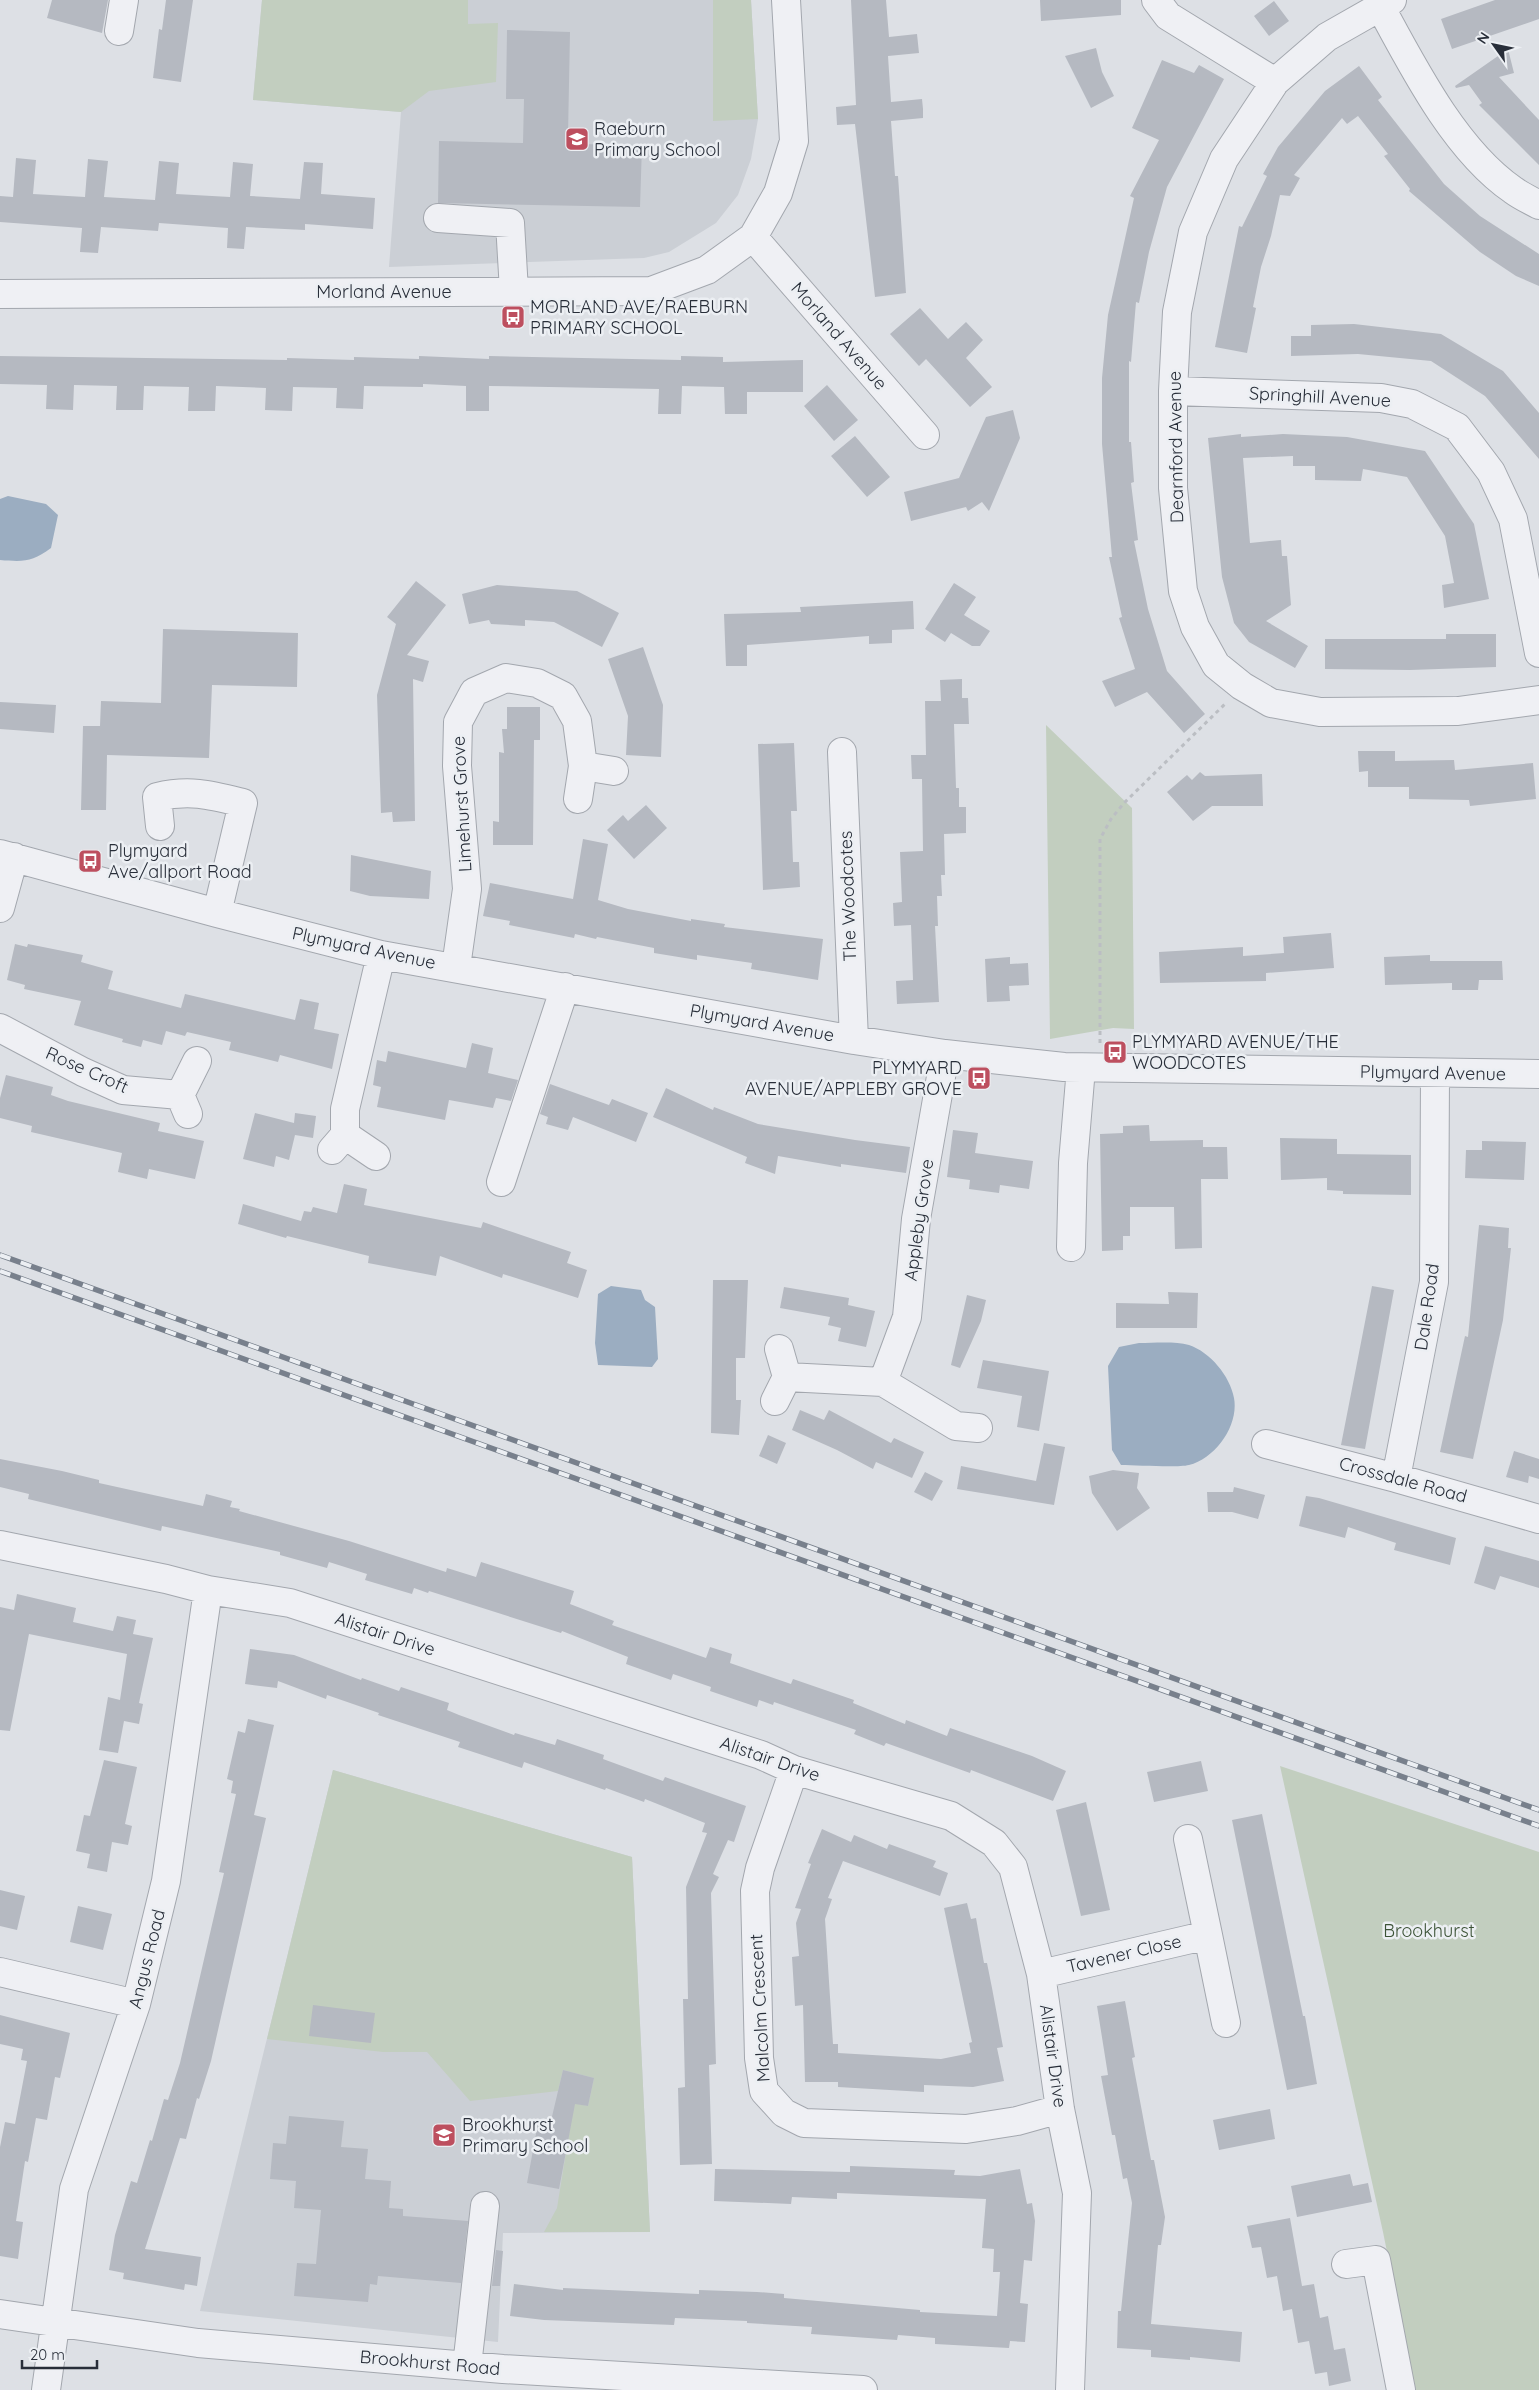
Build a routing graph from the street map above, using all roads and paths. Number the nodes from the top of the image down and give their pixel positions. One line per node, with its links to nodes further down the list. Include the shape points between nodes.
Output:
1 (124, 0): 5 (street)
2 (786, 0): 9 (street, Morland Avenue, via 794,141 778,193)
3 (1156, 0): 6 (street, via 1168,16)
4 (1386, 3): 6 (street, Dearnford Avenue, via 1326,37); 7 (street, via 1419,77 1455,130 1482,164 1512,190)
5 (119, 32)
6 (1275, 82): 12 (street, Dearnford Avenue, via 1224,159 1193,232 1177,312)
7 (1539, 205)
8 (438, 218): 10 (street, via 510,223)
9 (753, 237): 10 (street, Morland Avenue, via 707,270 651,291); 13 (street, Morland Avenue)
10 (514, 291): 11 (street, Morland Avenue)
11 (0, 294)
12 (1173, 391): 14 (street, Springhill Avenue, via 1381,398 1412,404 1456,427 1491,472 1513,519); 15 (street, Dearnford Avenue, via 1173,488 1183,591 1195,627 1216,666)
13 (925, 435)
14 (1539, 654)
15 (1242, 686): 16 (street, Dearnford Avenue, via 1271,703 1320,712 1458,711); 32 (path, via 1124,803 1100,839)
16 (1539, 700)
17 (842, 752): 29 (street, The Woodcotes)
18 (583, 766): 19 (street); 20 (street, Limehurst Grove); 26 (street, Limehurst Grove, via 577,722 563,696 537,683 506,678 474,692 458,722 457,766 467,890)
19 (614, 771)
20 (578, 799)
21 (160, 826): 24 (street, via 157,797 176,792 198,792 243,803)
22 (7, 856): 23 (street); 24 (street, Plymyard Avenue)
23 (0, 908)
24 (217, 913): 25 (street, Plymyard Avenue)
25 (381, 955): 26 (street, Plymyard Avenue); 35 (street, via 339,1142)
26 (456, 967): 27 (street, Plymyard Avenue)
27 (565, 988): 29 (street, Plymyard Avenue); 36 (street)
28 (0, 1028): 31 (street, Rose Croft, via 123,1090 184,1105)
29 (854, 1040): 30 (street, Plymyard Avenue)
30 (945, 1054): 32 (street, Plymyard Avenue); 39 (street, Appleby Grove, via 916,1220 907,1317)
31 (197, 1061)
32 (1091, 1068): 33 (street, Plymyard Avenue); 37 (street, via 1073,1163)
33 (1436, 1074): 34 (street, Plymyard Avenue); 42 (street, Dale Road, via 1434,1282)
34 (1539, 1074)
35 (376, 1156)
36 (501, 1182)
37 (1071, 1247)
38 (779, 1349): 39 (street, via 781,1389)
39 (882, 1382): 40 (street)
40 (962, 1433)
41 (1266, 1444): 42 (street, Crossdale Road)
42 (1396, 1478): 43 (street, Crossdale Road)
43 (1539, 1519)
44 (0, 1545): 45 (street, Alistair Drive, via 166,1578)
45 (208, 1590): 46 (street, Alistair Drive, via 290,1603 761,1755); 51 (street, Angus Road, via 166,1881)
46 (794, 1770): 50 (street, Alistair Drive, via 951,1816 994,1843 1014,1867); 53 (street, Malcolm Crescent, via 755,1891 759,2058 764,2091 784,2113 804,2123 966,2129 1017,2122)
47 (1188, 1839): 48 (street)
48 (1208, 1935): 50 (street, Tavener Close); 52 (street)
49 (0, 1972): 51 (street)
50 (1041, 1974): 53 (street, Alistair Drive)
51 (136, 2004): 57 (street, Angus Road, via 74,2189)
52 (1226, 2024)
53 (1060, 2109): 63 (street, Alistair Drive, via 1077,2193)
54 (485, 2206): 58 (street)
55 (1346, 2264): 64 (street, via 1376,2260)
56 (0, 2314): 57 (street, Brookhurst Road)
57 (57, 2321): 58 (street, Brookhurst Road, via 198,2343); 61 (street, Angus Road)
58 (467, 2366): 59 (street, Brookhurst Road)
59 (502, 2379): 60 (street, Brookhurst Road)
60 (784, 2388): 62 (street, Brookhurst Road)
61 (46, 2390)
62 (863, 2390)
63 (1070, 2390)
64 (1401, 2390)

